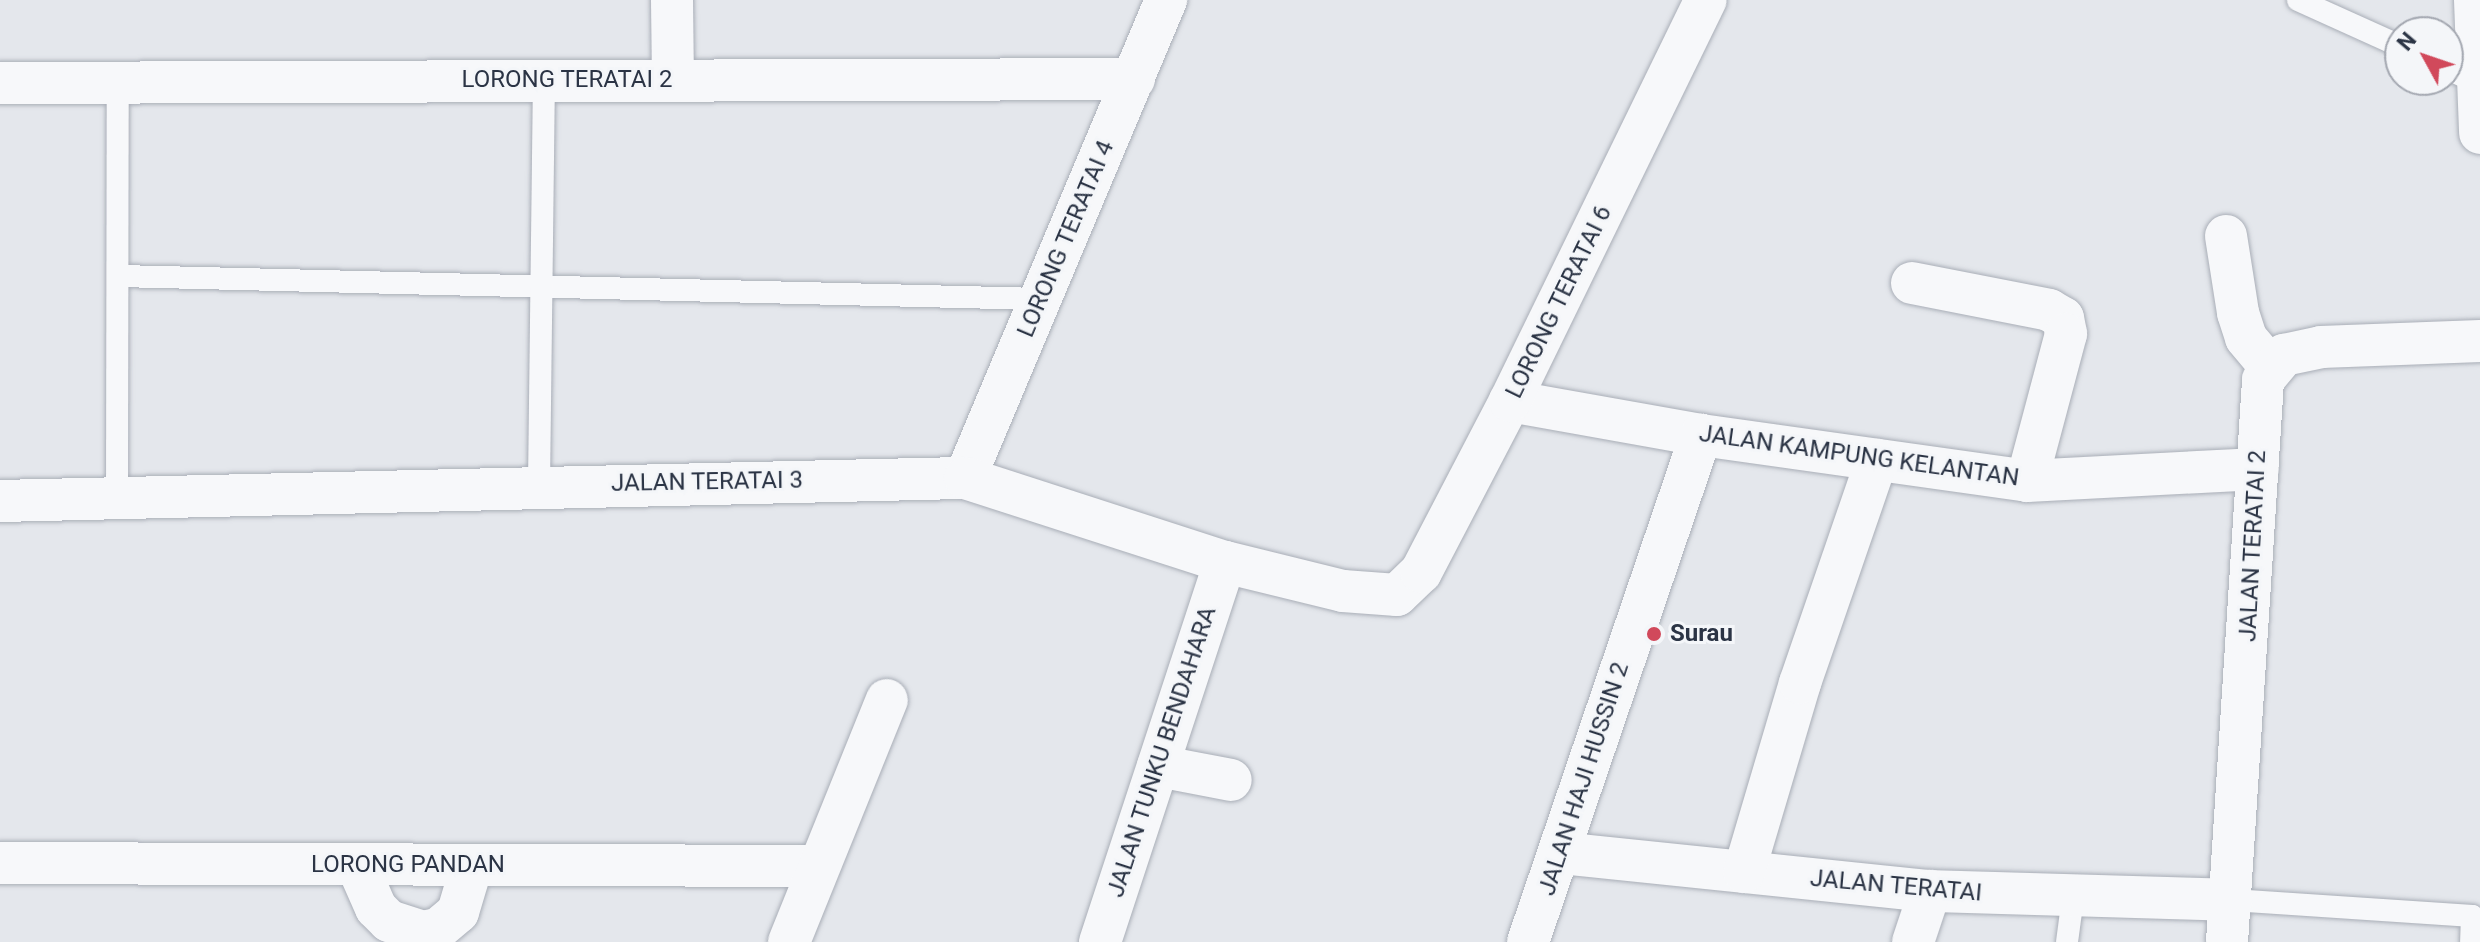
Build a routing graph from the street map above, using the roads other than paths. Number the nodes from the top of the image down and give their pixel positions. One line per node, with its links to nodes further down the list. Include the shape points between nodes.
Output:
1 (672, 0): 8 (street)
2 (1166, 0): 9 (street, LORONG TERATAI 4)
3 (1706, 0): 22 (street, LORONG TERATAI 6)
4 (2298, 0): 6 (lane)
5 (2475, 0): 7 (street)
6 (2384, 39)
7 (2464, 70)
8 (673, 79): 9 (street, LORONG TERATAI 2); 11 (street, LORONG TERATAI 2)
9 (1134, 79): 19 (street, LORONG TERATAI 4)
10 (2464, 79): 14 (street)
11 (544, 81): 13 (street, LORONG TERATAI 2); 18 (lane)
12 (0, 83): 13 (street, LORONG TERATAI 2)
13 (118, 83): 16 (lane)
14 (2480, 133)
15 (2226, 236): 21 (street, via 2235,304 2246,338)
16 (119, 276): 18 (lane); 29 (lane)
17 (1912, 283): 27 (street, via 2049,310 2063,318 2066,334)
18 (541, 288): 19 (lane); 28 (lane)
19 (1040, 299): 26 (street, LORONG TERATAI 4)
20 (2480, 341): 21 (street, via 2321,347 2284,355)
21 (2270, 367): 25 (street, JALAN TERATAI 2, via 2263,380)
22 (1510, 401): 23 (street, JALAN KAMPUNG KELANTAN); 32 (street, LORONG TERATAI 6, via 1421,572)
23 (1701, 435): 24 (street, JALAN KAMPUNG KELANTAN); 36 (street, JALAN HAJI HUSSIN 2)
24 (1877, 460): 27 (street, JALAN KAMPUNG KELANTAN); 41 (street, via 1800,683)
25 (2258, 469): 27 (street, JALAN KAMPUNG KELANTAN); 44 (street, JALAN TERATAI 2)
26 (965, 478): 28 (street, JALAN TERATAI 3); 31 (street, JALAN TERATAI 3)
27 (2027, 481)
28 (539, 485): 29 (street, JALAN TERATAI 3)
29 (117, 497): 30 (street, JALAN TERATAI 3)
30 (0, 501)
31 (1225, 562): 32 (street, JALAN TERATAI 3, via 1343,591); 34 (street, JALAN TUNKU BENDAHARA)
32 (1397, 595)
33 (887, 700): 40 (street)
34 (1158, 766): 35 (street); 46 (street, JALAN TUNKU BENDAHARA)
35 (1231, 780)
36 (1561, 853): 41 (street, JALAN TERATAI); 47 (street, JALAN HAJI HUSSIN 2)
37 (0, 863): 38 (street, LORONG PANDAN)
38 (357, 865): 39 (street, LORONG PANDAN); 39 (street, via 376,908 389,921 422,932 438,929 458,912)
39 (472, 865): 40 (street, LORONG PANDAN)
40 (816, 866): 45 (street)
41 (1744, 872): 42 (street, JALAN TERATAI)
42 (1930, 891): 43 (street, JALAN TERATAI); 48 (street)
43 (2073, 897): 44 (street, JALAN TERATAI); 49 (lane)
44 (2232, 900): 50 (street, JALAN TERATAI 2); 51 (lane, via 2472,916)
45 (789, 942)
46 (1100, 942)
47 (1528, 942)
48 (1913, 942)
49 (2067, 942)
50 (2227, 942)
51 (2471, 942)

